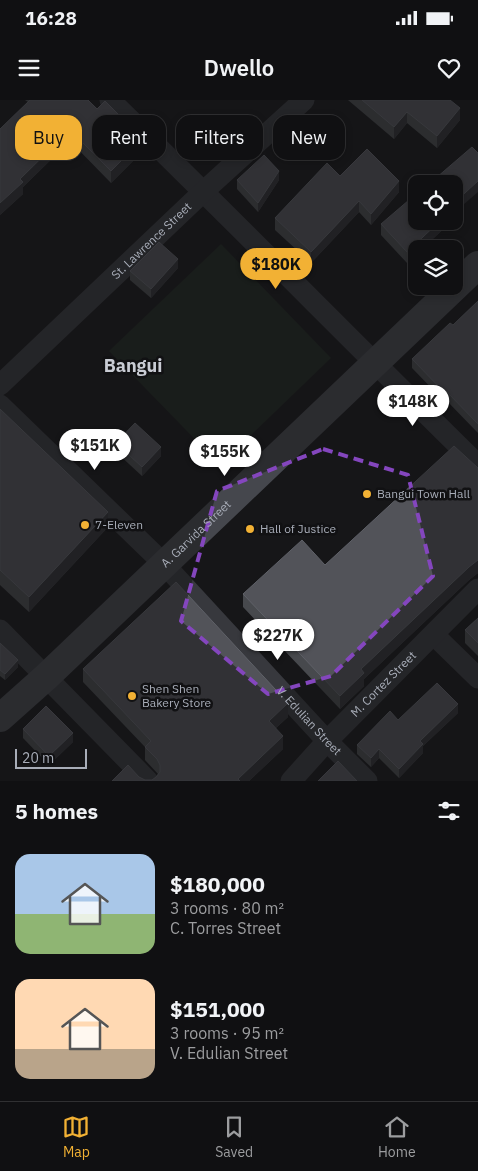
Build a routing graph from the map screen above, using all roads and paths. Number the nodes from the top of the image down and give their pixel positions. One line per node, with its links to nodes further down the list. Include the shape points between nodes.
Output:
1 (110, 100): 3 (street)
2 (304, 100): 3 (street, St. Lawrence Street)
3 (204, 191): 5 (street); 6 (street, St. Lawrence Street)
4 (478, 265): 5 (main road, A. Garvida Street)
5 (374, 364): 8 (street); 9 (main road, A. Garvida Street)
6 (0, 385)
7 (0, 405): 9 (street, V. Edulian Street)
8 (478, 465)
9 (164, 564): 13 (main road, A. Garvida Street); 16 (street, V. Edulian Street)
10 (478, 589): 12 (street, M. Cortez Street)
11 (0, 630): 13 (street)
12 (434, 635): 14 (street); 16 (street, M. Cortez Street)
13 (46, 677): 15 (main road, A. Garvida Street); 17 (street)
14 (478, 678)
15 (0, 718)
16 (327, 741): 18 (street, M. Cortez Street); 19 (street, V. Edulian Street)
17 (148, 781)
18 (291, 781)
19 (367, 781)

